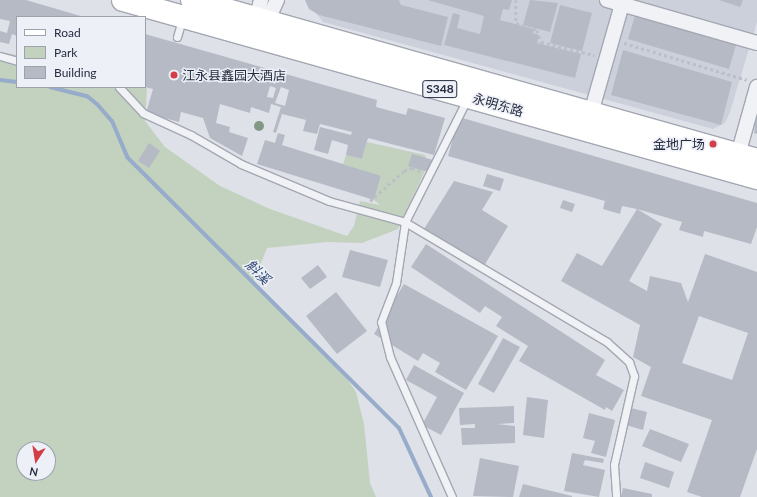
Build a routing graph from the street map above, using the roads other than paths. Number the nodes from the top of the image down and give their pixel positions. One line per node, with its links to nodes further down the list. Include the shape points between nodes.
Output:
1 (123, 0): 5 (main road, 永明东路 / S348)
2 (277, 0): 6 (street)
3 (607, 0): 4 (street)
4 (622, 4): 7 (street); 13 (street)
5 (184, 18): 6 (main road, 永明东路 / S348)
6 (260, 19): 12 (main road, 永明东路 / S348); 13 (main road, 永明东路 / S348)
7 (757, 43)
8 (0, 56): 9 (lane)
9 (16, 61)
10 (120, 88): 16 (lane, via 143,113 191,135 248,167 354,208)
11 (754, 91): 14 (street)
12 (468, 97): 14 (main road, 永明东路 / S348); 16 (lane)
13 (591, 113): 14 (main road, 永明东路 / S348)
14 (742, 162): 15 (main road, 永明东路 / S348)
15 (757, 178)
16 (405, 222): 17 (lane, via 396,283 381,322 383,339); 18 (lane, via 607,342 629,362 634,376 614,466)
17 (452, 497)
18 (616, 497)

